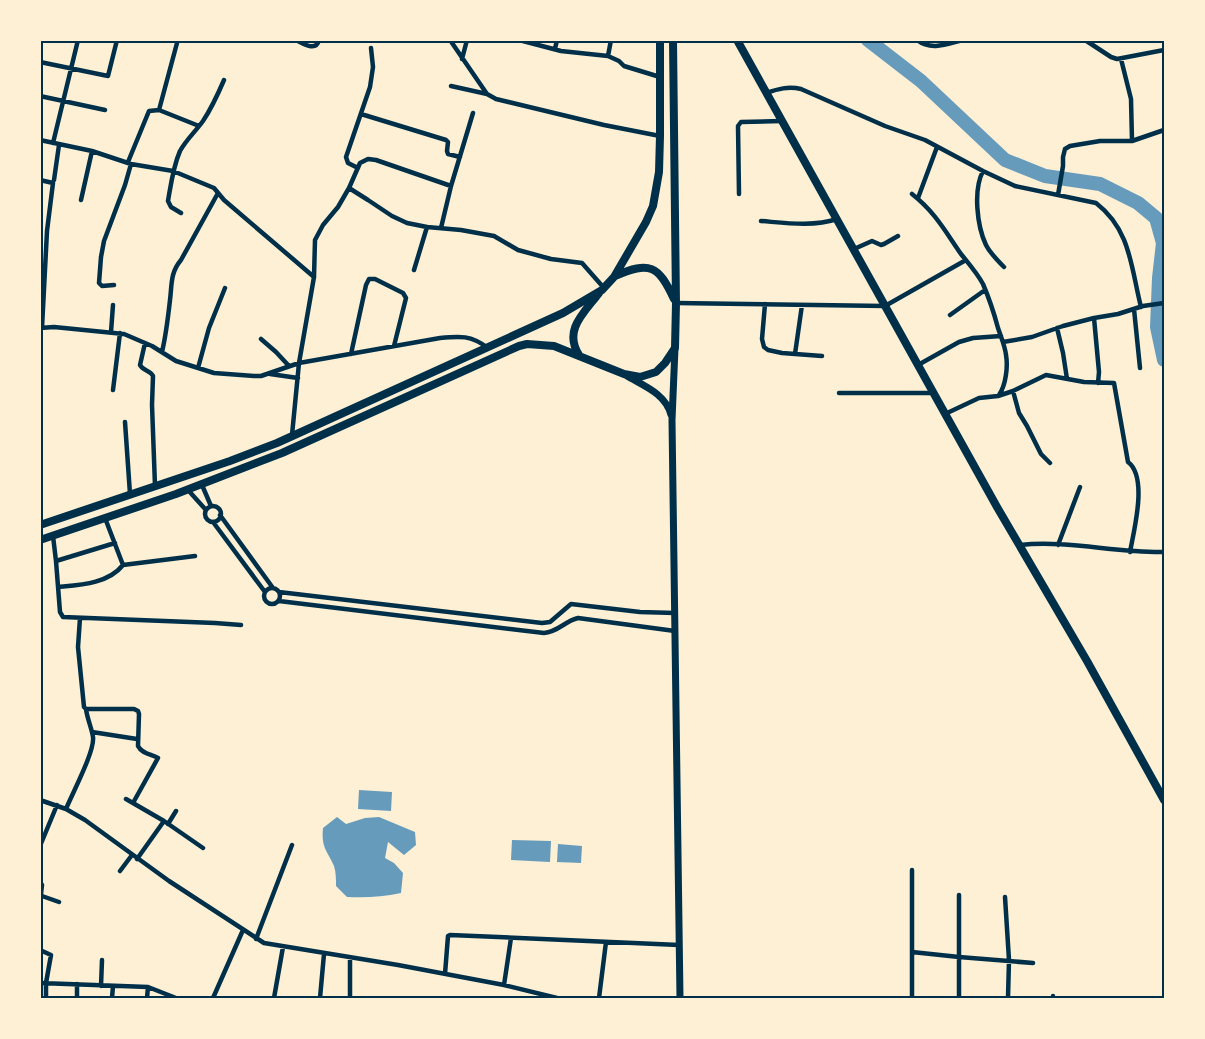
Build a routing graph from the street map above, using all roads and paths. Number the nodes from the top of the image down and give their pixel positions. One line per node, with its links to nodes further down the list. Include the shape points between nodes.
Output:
1 (78, 40): 24 (street)
2 (117, 40): 24 (street, via 108,76)
3 (296, 40): 4 (street, via 316,47)
4 (319, 40)
5 (450, 40): 21 (street)
6 (467, 40): 21 (street)
7 (519, 40): 18 (street)
8 (557, 40): 18 (street)
9 (611, 40): 20 (street)
10 (660, 40): 25 (highway)
11 (673, 40): 76 (highway)
12 (917, 40): 13 (street, via 936,46)
13 (963, 40)
14 (1085, 40): 22 (street)
15 (739, 41): 28 (highway)
16 (177, 43): 33 (street)
17 (371, 48): 35 (street, via 372,75)
18 (555, 49): 20 (street)
19 (1164, 50): 22 (street)
20 (608, 57): 25 (street)
21 (462, 59): 29 (street)
22 (1121, 59): 41 (street, via 1131,99)
23 (40, 62): 24 (street)
24 (71, 69): 31 (street)
25 (660, 77): 39 (highway)
26 (224, 80): 37 (street)
27 (451, 86): 29 (street)
28 (766, 93): 36 (highway); 43 (street, via 801,89)
29 (487, 94): 39 (street)
30 (40, 96): 31 (street)
31 (63, 102): 32 (street); 42 (street)
32 (105, 110)
33 (159, 110): 37 (street); 46 (street, via 147,113)
34 (473, 113): 45 (street)
35 (361, 114): 45 (street, via 446,140 448,154); 47 (street, via 346,157 348,163)
36 (782, 121): 55 (street, via 739,123); 61 (highway)
37 (199, 126): 48 (street, via 186,141)
38 (1164, 130): 41 (street)
39 (660, 136): 71 (highway, via 653,206)
40 (40, 140): 42 (street)
41 (1132, 141): 57 (street, via 1100,141 1065,149)
42 (56, 144): 44 (street); 51 (street)
43 (937, 147): 49 (street); 58 (street)
44 (92, 151): 46 (street); 59 (street)
45 (460, 157): 52 (street)
46 (130, 163): 48 (street); 72 (street, via 101,257 100,284)
47 (358, 168): 52 (street, via 364,160 376,160); 53 (street)
48 (174, 171): 54 (street, via 211,186); 60 (street, via 168,201)
49 (983, 171): 57 (street, via 1015,186); 68 (street, via 977,202 981,229 986,246)
50 (40, 180): 86 (street, via 53,183)
51 (54, 180)
52 (451, 186): 64 (street)
53 (349, 188): 63 (street, via 392,216); 70 (street, via 315,240)
54 (218, 193): 70 (street); 96 (street, via 175,266)
55 (739, 194)
56 (912, 194): 58 (street)
57 (1058, 195): 82 (street, via 1096,203 1112,218 1125,239)
58 (918, 198): 67 (street, via 942,224)
59 (81, 200)
60 (181, 213)
61 (837, 219): 62 (street, via 794,224); 66 (highway)
62 (761, 221)
63 (427, 227): 64 (street); 69 (street)
64 (441, 228): 74 (street, via 494,236 518,250 582,263)
65 (898, 236): 66 (street, via 881,245 872,241)
66 (854, 249): 81 (highway)
67 (966, 260): 75 (street); 81 (street)
68 (1004, 267)
69 (414, 270)
70 (314, 277): 101 (street)
71 (614, 277): 74 (highway); 76 (highway, via 639,267 650,268 663,277)
72 (114, 285)
73 (225, 288): 104 (street, via 208,328)
74 (603, 289): 94 (highway, via 563,313); 100 (highway, via 574,328 574,347)
75 (985, 290): 84 (street); 91 (street)
76 (676, 303): 78 (street); 95 (highway)
77 (1164, 303): 82 (street)
78 (765, 304): 80 (street); 98 (street, via 763,345 768,350)
79 (113, 305): 88 (street)
80 (802, 305): 81 (street); 98 (street)
81 (885, 306): 102 (highway)
82 (1141, 307): 83 (street)
83 (1134, 309): 85 (street); 105 (street)
84 (950, 315)
85 (1094, 318): 87 (street); 111 (street)
86 (41, 328): 88 (street)
87 (1057, 328): 91 (street, via 1032,337); 110 (street)
88 (111, 332): 89 (street)
89 (120, 333): 92 (street); 113 (street)
90 (261, 339): 103 (street)
91 (1002, 339): 102 (street, via 973,338 959,342); 117 (street, via 1006,367)
92 (145, 343): 96 (street); 128 (street, via 140,365 153,376)
93 (394, 346): 94 (street, via 456,336 477,340); 97 (street); 97 (street, via 406,298 403,293 369,279)
94 (488, 348): 108 (highway)
95 (675, 348): 107 (highway, via 656,372 640,377); 121 (main road)
96 (162, 352): 104 (street)
97 (351, 354): 101 (street)
98 (795, 354): 99 (street)
99 (822, 356)
100 (580, 357): 107 (highway); 112 (highway, via 554,346 527,344)
101 (299, 363): 103 (street); 109 (street)
102 (918, 364): 116 (highway)
103 (289, 366): 106 (street)
104 (198, 368): 106 (street, via 242,376)
105 (1140, 368)
106 (267, 374): 109 (street)
107 (624, 374): 121 (main road, via 660,395)
108 (424, 376): 112 (highway); 118 (highway)
109 (298, 378): 123 (street)
110 (1067, 379): 111 (street); 114 (street, via 1046,375)
111 (1098, 383): 143 (street, via 1115,384 1128,462 1136,471 1138,510)
112 (430, 386): 120 (highway)
113 (113, 390)
114 (1013, 391): 117 (street); 126 (street, via 1019,413)
115 (839, 393): 116 (street)
116 (934, 393): 119 (highway)
117 (998, 396): 119 (street, via 979,398)
118 (359, 405): 120 (highway); 123 (highway)
119 (945, 414): 141 (highway)
120 (364, 416): 125 (highway)
121 (672, 420): 153 (main road)
122 (125, 422): 131 (street)
123 (292, 436): 124 (highway)
124 (278, 443): 125 (highway); 128 (highway)
125 (282, 453): 127 (highway)
126 (1050, 463)
127 (202, 485): 130 (highway); 132 (street)
128 (155, 486): 131 (highway)
129 (1080, 487): 142 (street)
130 (188, 490): 133 (street); 135 (highway)
131 (130, 494): 137 (highway)
132 (211, 506): 133 (street); 134 (street, via 219,509)
133 (206, 510): 136 (street, via 206,518)
134 (220, 515): 136 (street); 149 (street)
135 (105, 518): 138 (highway); 140 (street)
136 (213, 522): 150 (street)
137 (40, 525)
138 (52, 536): 139 (highway); 146 (street)
139 (40, 540)
140 (115, 543): 146 (street); 147 (street)
141 (1020, 545): 142 (street); 166 (highway)
142 (1058, 545): 143 (street)
143 (1130, 552): 144 (street)
144 (1164, 552)
145 (195, 556): 147 (street)
146 (56, 561): 148 (street)
147 (123, 565): 148 (street, via 111,576)
148 (58, 587): 156 (street, via 61,615)
149 (273, 588): 150 (street); 151 (street)
150 (265, 592): 152 (street, via 267,603)
151 (279, 592): 152 (street); 154 (street)
152 (279, 601): 157 (street)
153 (675, 613): 155 (street, via 571,604 546,623); 160 (main road)
154 (466, 614): 155 (street); 157 (street)
155 (478, 616): 159 (street)
156 (80, 618): 158 (street); 161 (street, via 78,648)
157 (464, 624): 159 (street)
158 (241, 625)
159 (477, 625): 160 (street, via 551,633 578,618)
160 (675, 631): 188 (main road)
161 (86, 709): 162 (street); 163 (street, via 134,709 138,712)
162 (92, 732): 163 (street); 169 (street, via 91,749)
163 (137, 739): 167 (street, via 140,750 158,758)
164 (126, 799): 167 (street)
165 (40, 800): 168 (street)
166 (1164, 800)
167 (133, 803): 171 (street)
168 (57, 806): 169 (street); 173 (street)
169 (66, 809): 175 (street)
170 (176, 811): 171 (street)
171 (166, 823): 174 (street); 176 (street)
172 (292, 845): 186 (street)
173 (40, 846)
174 (203, 848)
175 (132, 855): 176 (street); 178 (street)
176 (137, 859): 184 (street)
177 (912, 870): 191 (street)
178 (120, 871)
179 (40, 882): 180 (street)
180 (41, 895): 183 (street)
181 (959, 895): 193 (street)
182 (1005, 897): 196 (street)
183 (58, 902)
184 (243, 930): 186 (street); 211 (street)
185 (511, 938): 187 (street); 198 (street, via 449,935); 201 (street)
186 (256, 939): 189 (street)
187 (606, 942): 188 (street); 217 (street)
188 (679, 945): 218 (main road)
189 (283, 947): 192 (street); 212 (street)
190 (40, 950): 199 (street, via 51,955)
191 (912, 952): 193 (street); 219 (street)
192 (324, 954): 194 (street); 213 (street)
193 (959, 957): 196 (street); 220 (street)
194 (350, 958): 198 (street); 214 (street)
195 (102, 960): 202 (street)
196 (1009, 960): 197 (street); 221 (street)
197 (1033, 963)
198 (445, 974): 201 (street)
199 (44, 983): 200 (street); 206 (street)
200 (77, 984): 202 (street); 207 (street)
201 (504, 985): 205 (street)
202 (101, 986): 203 (street)
203 (113, 986): 204 (street); 208 (street)
204 (148, 987): 209 (street); 210 (street)
205 (532, 992): 215 (street); 216 (street)
206 (46, 999)
207 (77, 999)
208 (112, 999)
209 (147, 999)
210 (176, 999)
211 (213, 999)
212 (274, 999)
213 (320, 999)
214 (350, 999)
215 (532, 999)
216 (557, 999)
217 (599, 999)
218 (680, 999)
219 (912, 999)
220 (959, 999)
221 (1008, 999)

